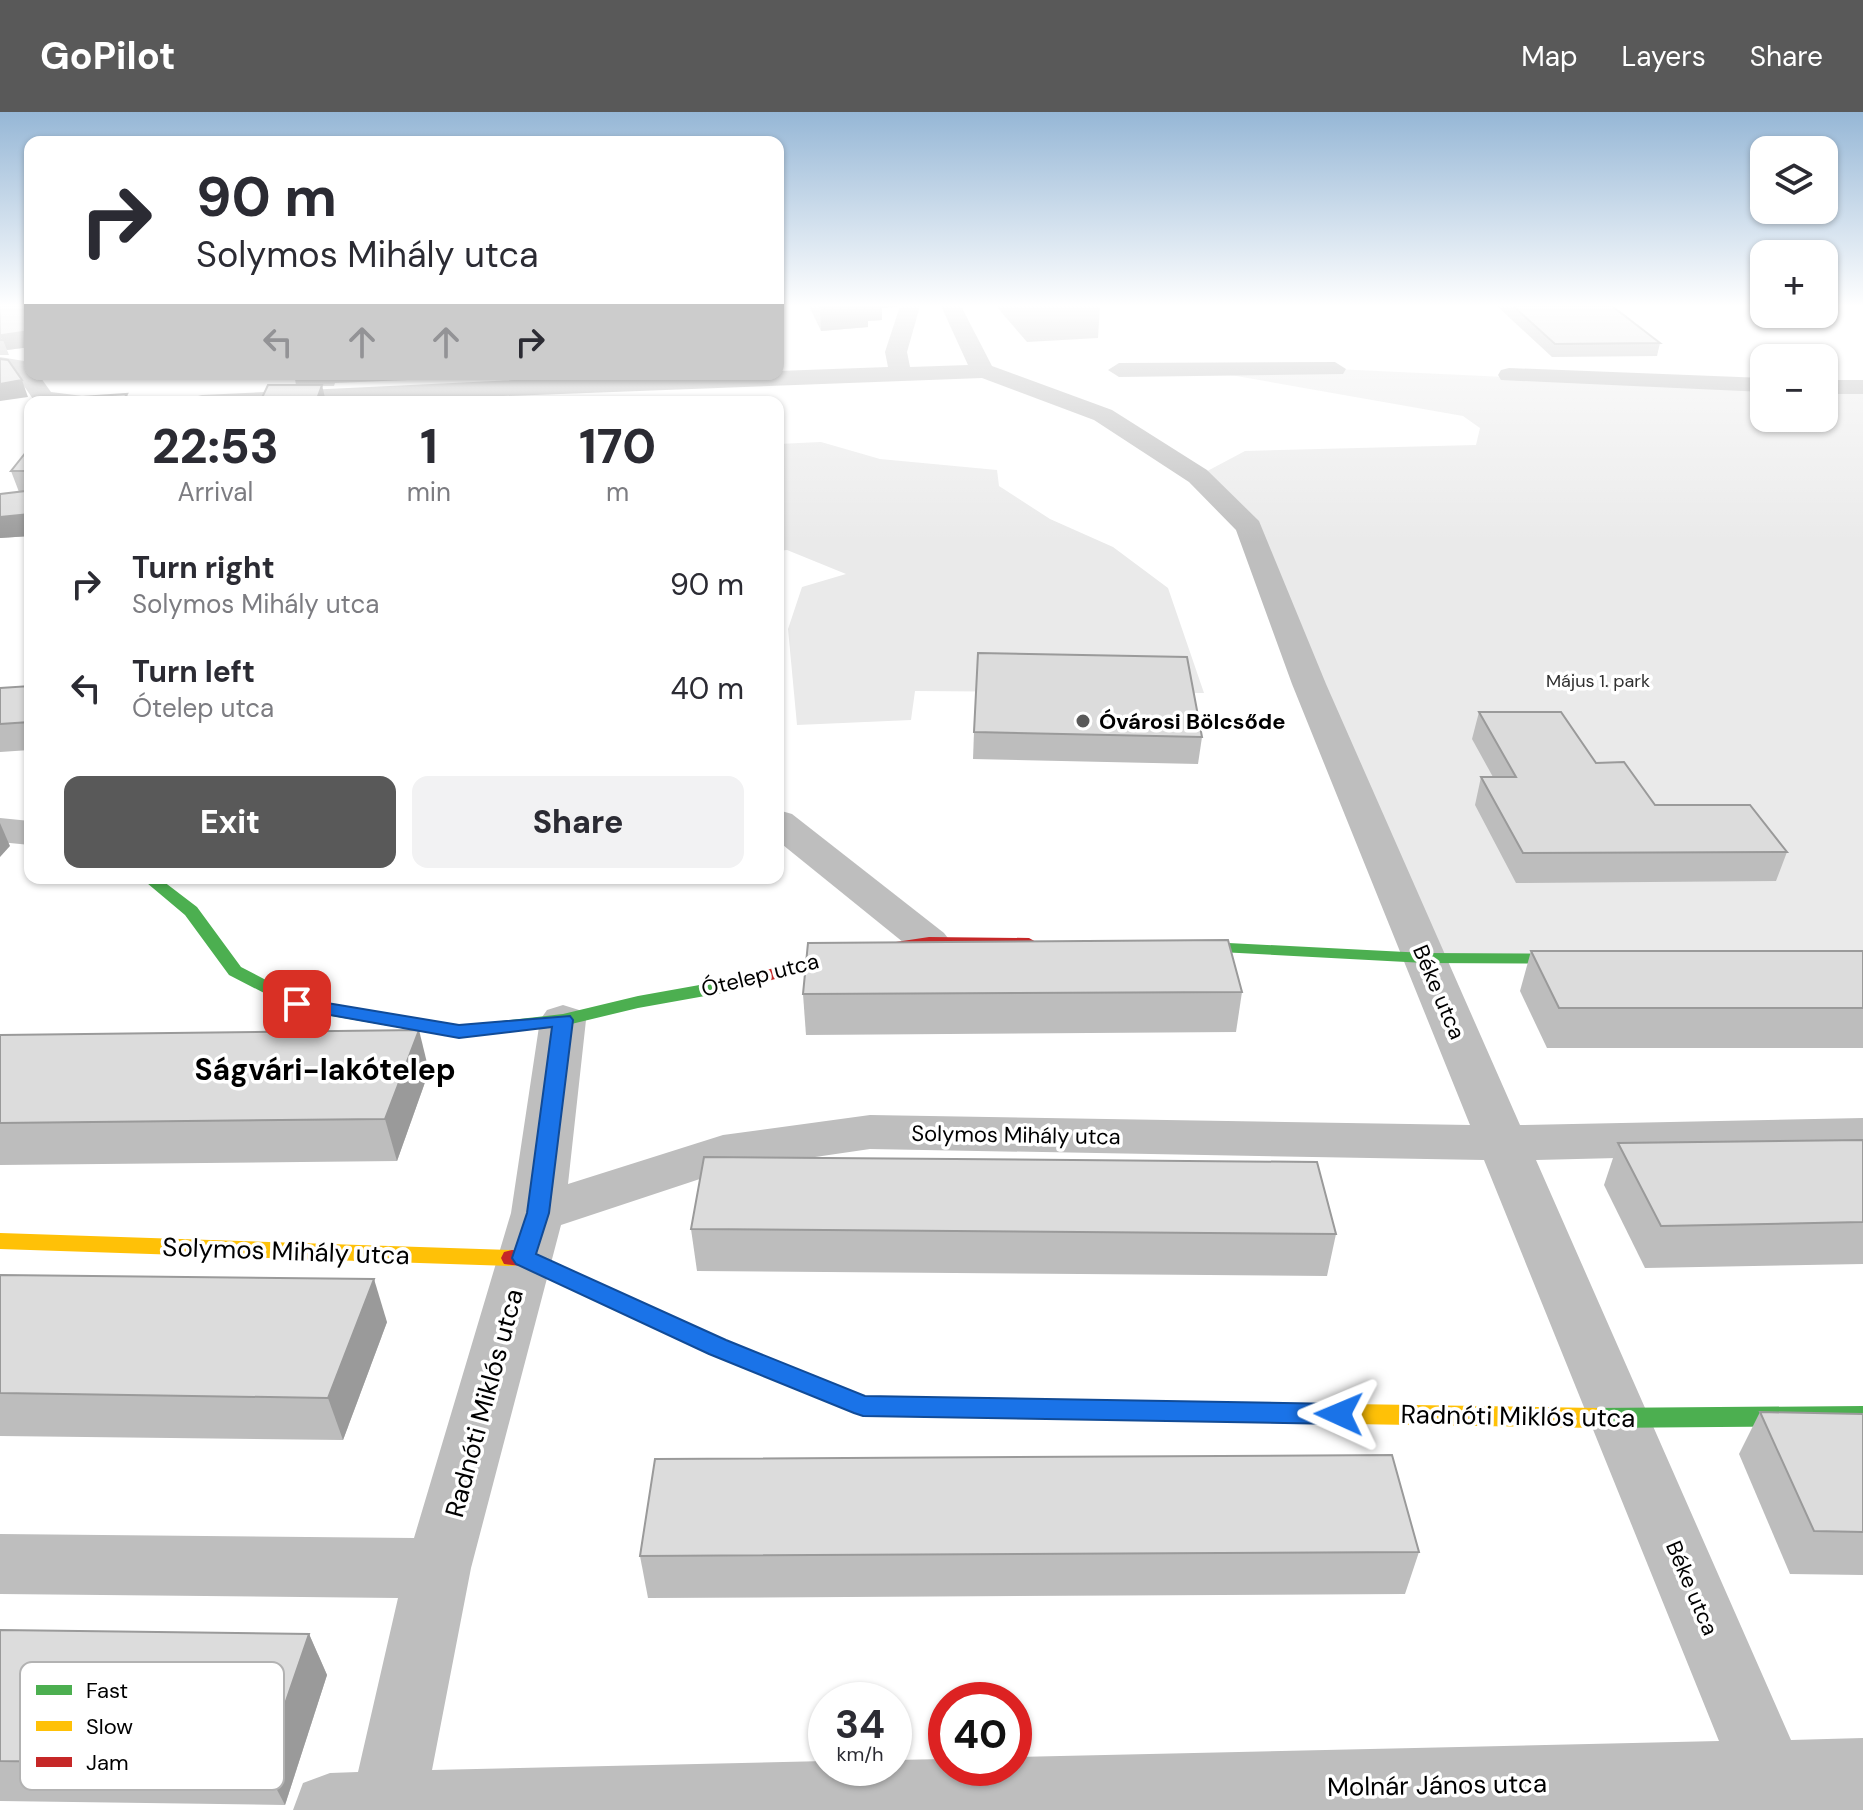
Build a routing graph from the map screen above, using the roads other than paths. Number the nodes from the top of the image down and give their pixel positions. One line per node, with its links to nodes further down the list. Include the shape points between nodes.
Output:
1 (647, 385): 5 (street)
2 (1023, 385): 13 (street, Béke utca, via 1103,415 1198,476 1249,527)
3 (1838, 387): 4 (street)
4 (1863, 387)
5 (405, 396)
6 (784, 827): 10 (street)
7 (0, 830): 8 (street)
8 (24, 832)
9 (157, 884): 15 (street, Ótelep utca, via 191,911 235,971 297,1004 459,1032)
10 (929, 942): 11 (street, Ótelep utca); 15 (street, Ótelep utca, via 836,956 740,984)
11 (1053, 943)
12 (1157, 945): 13 (street)
13 (1425, 958): 14 (street); 17 (street, Béke utca)
14 (1613, 959)
15 (563, 1020): 18 (street)
16 (1863, 1135): 17 (street, Solymos Mihály utca)
17 (1504, 1143): 18 (street, Solymos Mihály utca, via 870,1132 723,1153); 21 (street, Béke utca)
18 (531, 1235): 19 (street, Solymos Mihály utca); 21 (street, Radnóti Miklós utca, via 718,1347 863,1406); 23 (street, Radnóti Miklós utca)
19 (0, 1241)
20 (1863, 1416): 21 (street, Radnóti Miklós utca)
21 (1621, 1418): 25 (street, Béke utca)
22 (0, 1564): 23 (street)
23 (438, 1568): 26 (street, Molnár János utca)
24 (1863, 1775): 25 (street, Molnár János utca)
25 (1778, 1794): 26 (street, Molnár János utca)
26 (358, 1809)

